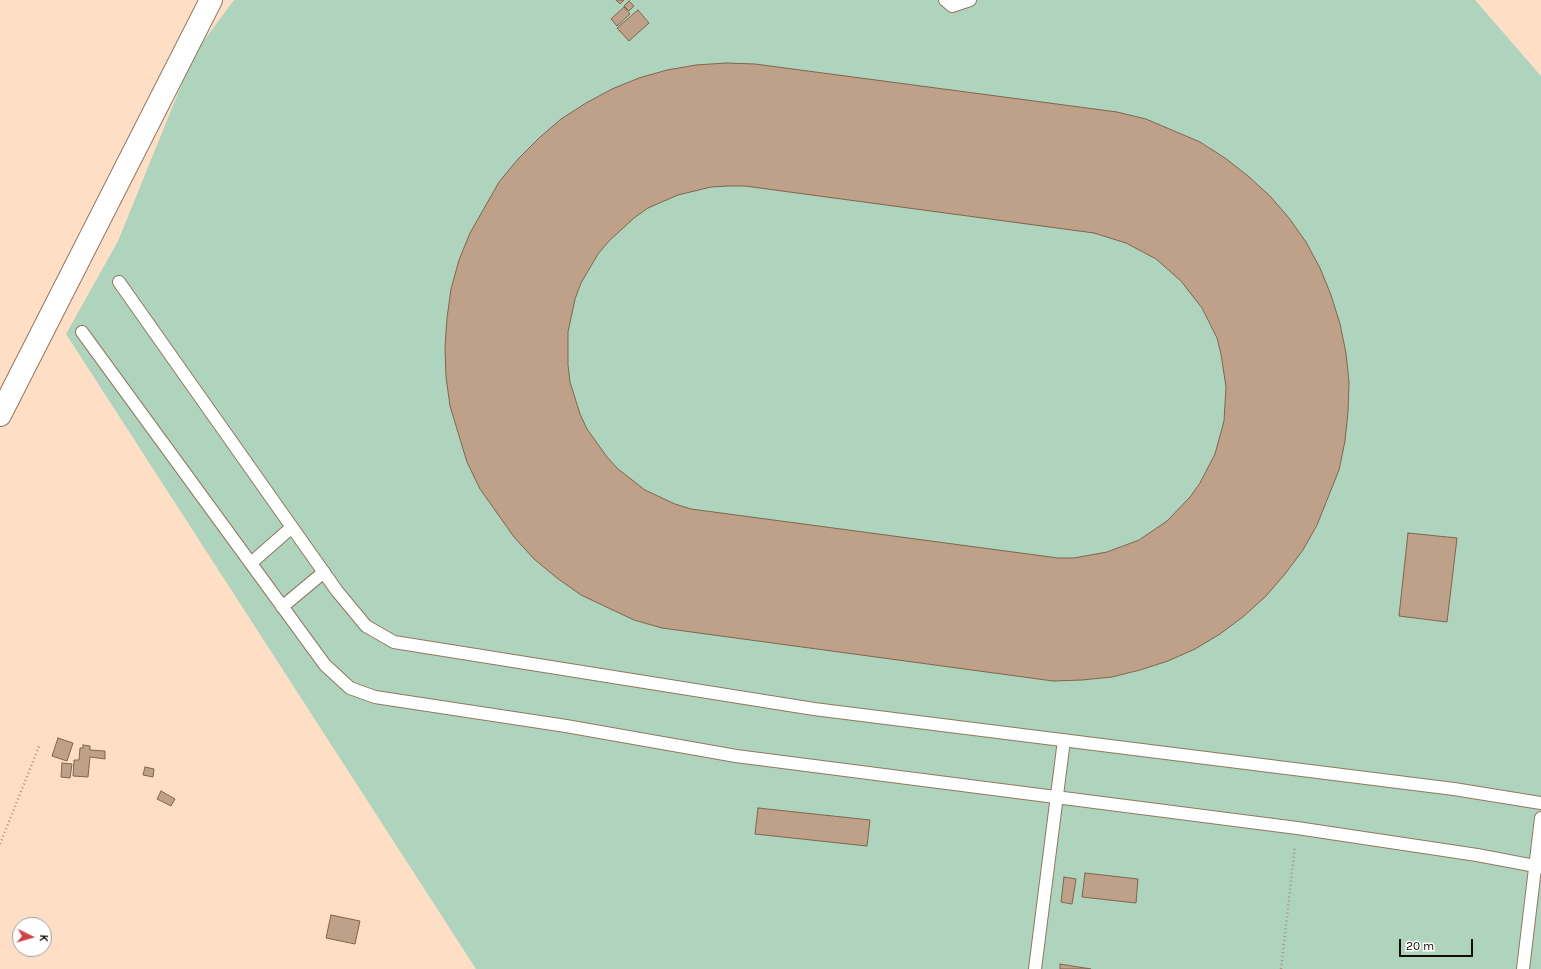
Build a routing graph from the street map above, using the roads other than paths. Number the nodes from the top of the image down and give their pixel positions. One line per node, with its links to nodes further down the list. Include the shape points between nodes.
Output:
1 (211, 0): 6 (street)
2 (945, 0): 3 (lane, via 952,6)
3 (970, 0)
4 (119, 282): 7 (lane)
5 (82, 332): 8 (lane)
6 (0, 415)
7 (292, 527): 8 (lane); 9 (lane)
8 (250, 563): 10 (lane)
9 (324, 572): 10 (lane); 11 (lane, via 366,626 394,642 747,700)
10 (282, 606): 12 (lane, via 325,665 350,688 375,697 566,726 736,756)
11 (1064, 740): 12 (lane); 13 (lane, via 1454,788)
12 (1058, 798): 15 (lane, via 1297,828 1477,855); 16 (lane)
13 (1541, 803)
14 (1541, 818): 15 (lane)
15 (1538, 867): 17 (lane)
16 (1035, 969)
17 (1523, 969)

